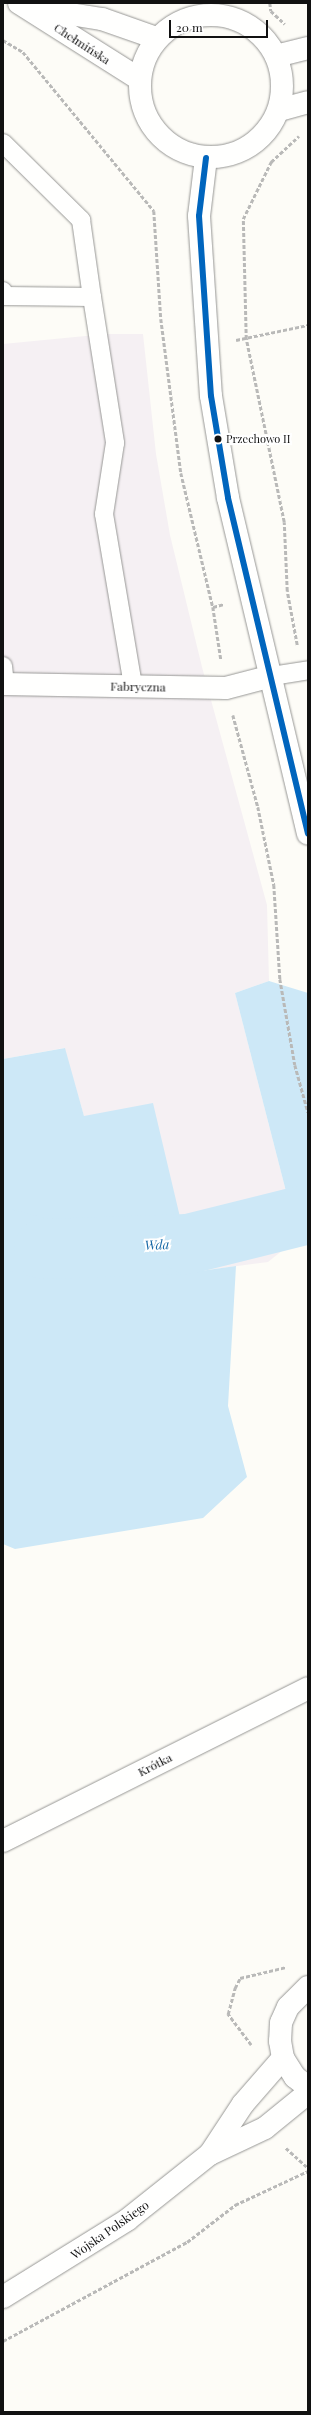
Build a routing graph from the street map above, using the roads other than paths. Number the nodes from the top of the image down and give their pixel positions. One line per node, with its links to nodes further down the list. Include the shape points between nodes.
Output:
1 (24, 4): 3 (street, Chełmińska, via 102,19); 6 (street, Chełmińska)
2 (220, 9): 3 (street, via 174,24); 5 (street, via 257,32)
3 (156, 38): 6 (street, via 145,58)
4 (308, 48): 5 (street)
5 (276, 56): 8 (street, via 283,82)
6 (139, 79): 10 (street, via 140,102 149,123 164,141 184,153)
7 (308, 102): 8 (street)
8 (279, 110): 10 (street, via 268,130 250,146 230,155)
9 (3, 143): 12 (lane, via 81,220)
10 (206, 158): 14 (street, via 199,216 205,342 228,498)
11 (3, 291): 12 (lane, via 4,296)
12 (92, 297): 16 (lane, via 115,443 104,514)
13 (305, 671): 14 (lane)
14 (272, 676): 16 (street, Fabryczna, via 226,688); 17 (street)
15 (4, 678): 16 (street, Fabryczna)
16 (133, 686)
17 (308, 834)
18 (308, 1688): 19 (street, Krótka)
19 (3, 1841)
20 (308, 1987): 21 (street, via 288,2007 281,2024)
21 (283, 2058): 22 (street, via 295,2077); 24 (street, Wojska Polskiego, via 243,2104)
22 (308, 2087)
23 (308, 2093): 24 (street, Wojska Polskiego, via 265,2128)
24 (210, 2154): 25 (street, Wojska Polskiego, via 127,2220)
25 (3, 2297)

